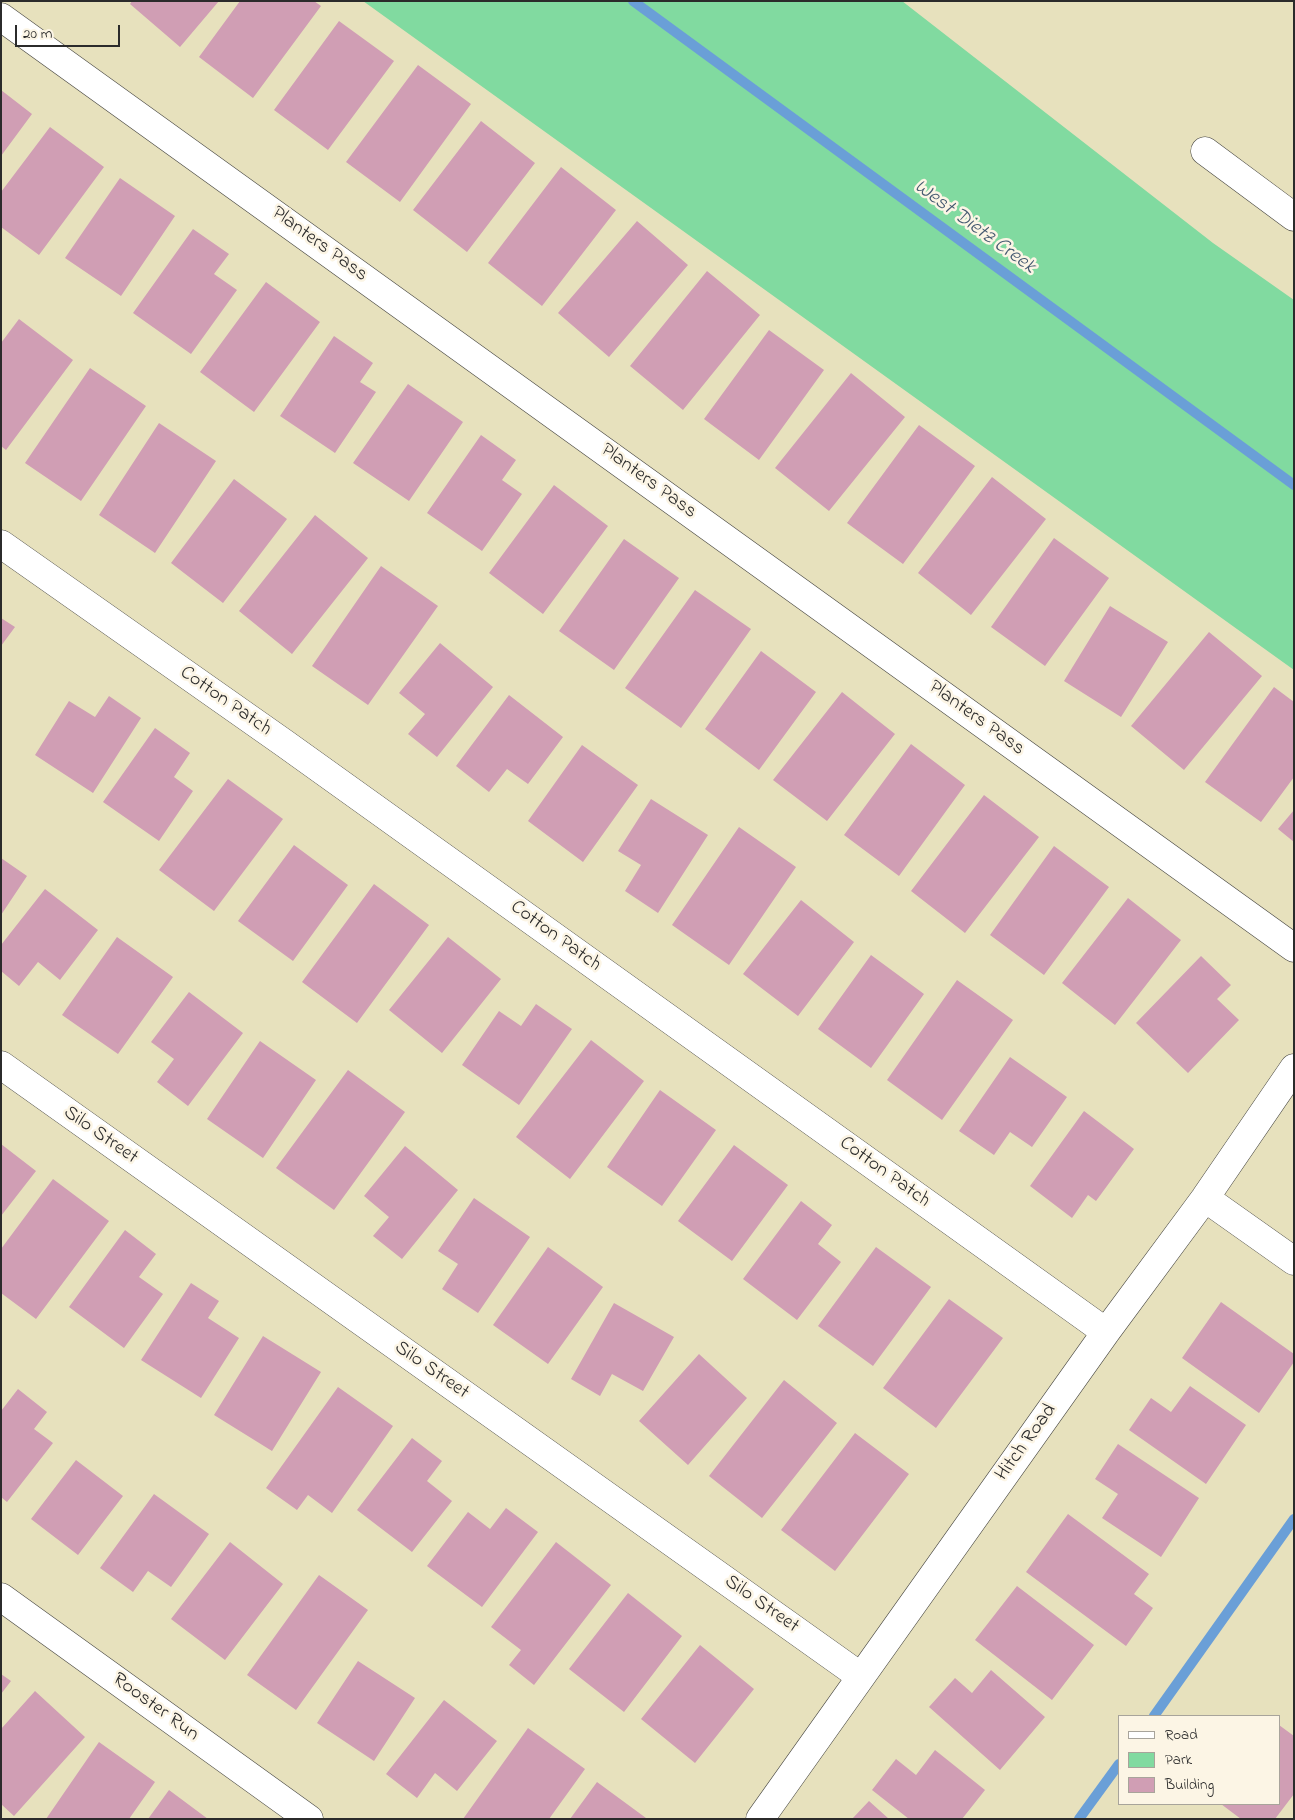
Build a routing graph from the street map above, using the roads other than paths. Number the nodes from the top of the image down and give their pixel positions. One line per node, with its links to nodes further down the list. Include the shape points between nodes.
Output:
1 (1, 16): 5 (street, Planters Pass)
2 (1205, 151): 3 (street)
3 (1294, 217)
4 (1, 544): 10 (street, Cotton Patch)
5 (1294, 948)
6 (1, 1065): 12 (street, Silo Street)
7 (1294, 1068): 8 (street, Hitch Road)
8 (1205, 1198): 9 (street); 10 (street, Hitch Road)
9 (1294, 1261)
10 (1106, 1332): 12 (street, Hitch Road)
11 (1, 1597): 13 (street, Rooster Run)
12 (860, 1676): 14 (street, Hitch Road)
13 (309, 1819)
14 (760, 1819)

